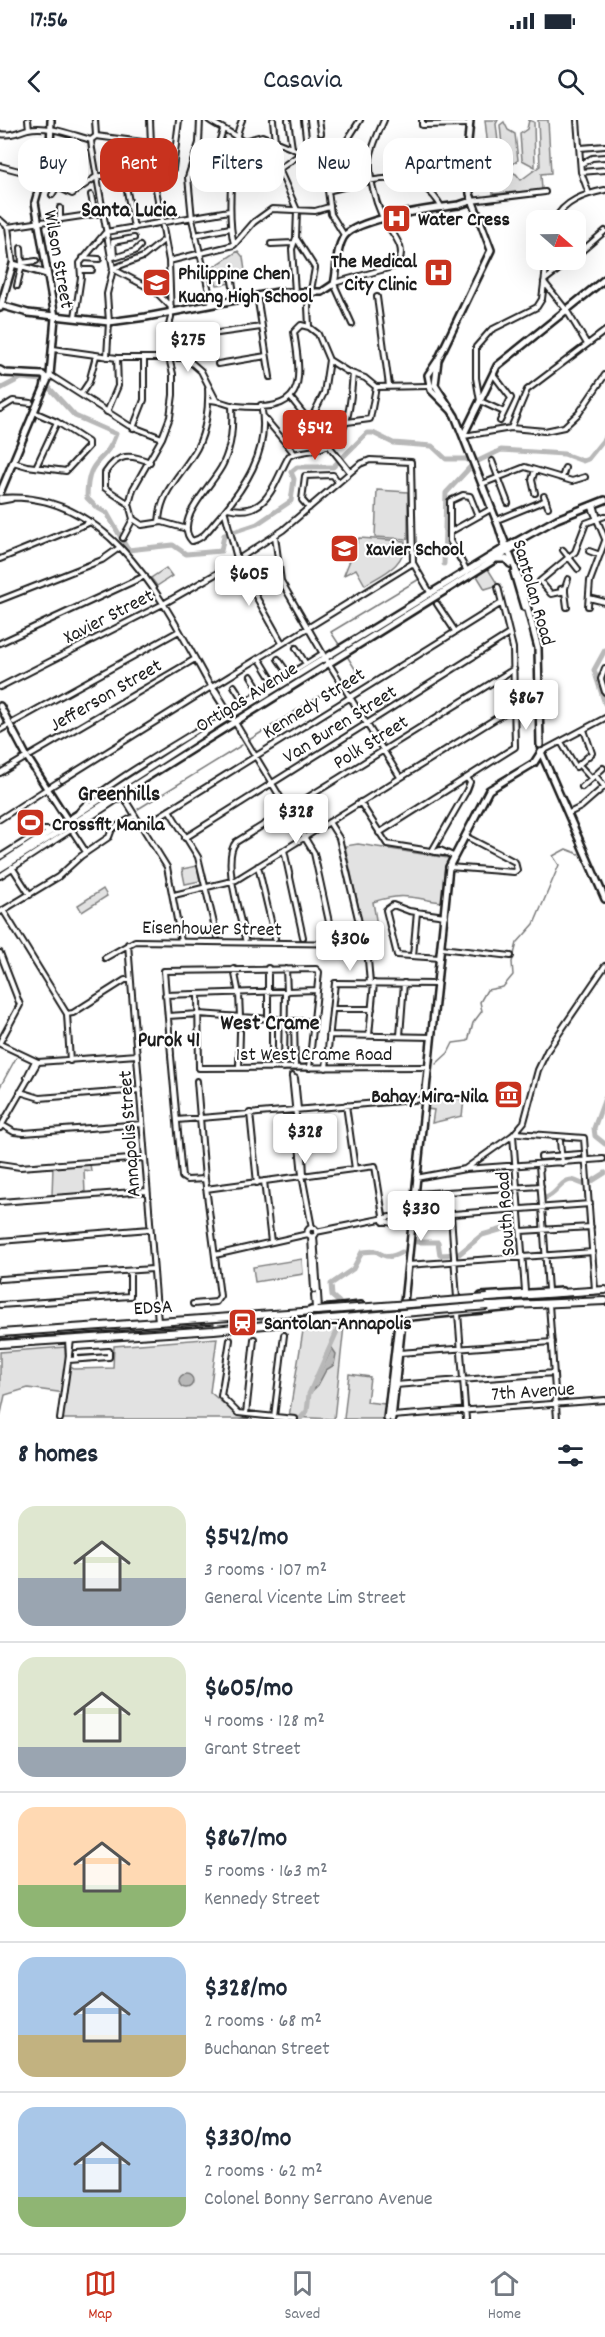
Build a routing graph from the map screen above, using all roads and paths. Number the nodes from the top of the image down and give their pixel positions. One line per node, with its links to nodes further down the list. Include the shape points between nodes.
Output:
1 (28, 120): 18 (street)
2 (51, 120): 19 (main road, Wilson Street)
3 (95, 120): 24 (street)
4 (150, 120): 25 (street)
5 (179, 120): 26 (street)
6 (200, 120): 74 (street, via 199,143 188,174)
7 (242, 120): 29 (street)
8 (273, 120): 32 (street)
9 (288, 120): 38 (street)
10 (304, 120): 33 (street)
11 (319, 120): 22 (street)
12 (360, 120): 34 (street)
13 (384, 120): 41 (street)
14 (577, 120): 39 (street)
15 (212, 121): 20 (street)
16 (422, 122): 17 (street)
17 (470, 122): 65 (main road, Santolan Road, via 467,152)
18 (29, 129): 19 (street); 21 (street, via 14,135)
19 (52, 130): 23 (main road, Wilson Street); 24 (street)
20 (223, 130): 27 (street); 28 (street)
21 (0, 134)
22 (321, 134)
23 (51, 138)
24 (94, 138): 35 (street); 50 (street)
25 (150, 138)
26 (176, 138)
27 (220, 138)
28 (236, 138)
29 (238, 138)
30 (252, 138): 31 (street)
31 (266, 138)
32 (275, 138)
33 (306, 138)
34 (349, 138)
35 (100, 139)
36 (284, 145): 38 (street)
37 (605, 146): 39 (street)
38 (292, 148): 40 (street)
39 (580, 148): 43 (street)
40 (296, 150)
41 (371, 158)
42 (605, 158): 43 (street)
43 (581, 164): 48 (street)
44 (0, 166): 47 (street)
45 (371, 170): 52 (street)
46 (605, 170): 48 (street)
47 (18, 171)
48 (581, 172): 62 (street)
49 (100, 176): 50 (street)
50 (96, 177): 53 (street); 72 (street)
51 (284, 180): 69 (street)
52 (372, 180): 68 (street, via 415,181 430,191); 75 (street)
53 (88, 183)
54 (605, 190): 62 (street)
55 (38, 192): 77 (main road, Wilson Street, via 35,202)
56 (54, 192): 63 (street)
57 (128, 192): 81 (street)
58 (156, 192): 79 (street)
59 (231, 192): 71 (street)
60 (328, 192): 66 (street)
61 (545, 192): 65 (street)
62 (589, 194): 70 (street)
63 (52, 195)
64 (91, 195): 73 (street)
65 (471, 201): 68 (main road); 142 (main road, Santolan Road, via 491,250)
66 (329, 207): 69 (street); 86 (street, via 333,221)
67 (60, 208): 78 (street)
68 (442, 208): 75 (main road)
69 (297, 210): 88 (street); 92 (street, via 267,211)
70 (562, 210)
71 (229, 211): 74 (street); 82 (street)
72 (102, 213): 73 (street); 84 (street)
73 (95, 214): 78 (street)
74 (192, 218): 79 (street); 85 (street)
75 (382, 218): 86 (main road); 112 (street, via 398,238 398,265)
76 (0, 220): 80 (street)
77 (39, 220): 78 (street); 80 (street); 108 (main road, Wilson Street)
78 (60, 220)
79 (162, 223): 81 (street); 89 (street)
80 (8, 227): 102 (street)
81 (134, 228): 84 (street)
82 (230, 228): 85 (street); 92 (street)
83 (605, 231): 94 (street)
84 (106, 232): 97 (street); 104 (street)
85 (195, 235): 96 (street)
86 (344, 235): 112 (main road)
87 (134, 238): 93 (street, via 113,242 115,257)
88 (297, 238): 90 (street); 115 (street, via 315,268)
89 (165, 240): 101 (street); 104 (street, via 143,257)
90 (293, 243): 91 (street); 114 (street)
91 (271, 244)
92 (234, 245): 96 (street)
93 (140, 246)
94 (586, 247)
95 (21, 248): 103 (street)
96 (199, 255): 101 (street); 119 (street)
97 (83, 258): 98 (street); 105 (street)
98 (92, 259): 99 (street); 105 (street, via 92,267)
99 (99, 260)
100 (36, 261): 103 (street)
101 (169, 261): 121 (street)
102 (13, 264): 103 (main road); 120 (main road)
103 (22, 265): 108 (main road); 113 (street)
104 (114, 269): 121 (street, via 155,291); 125 (street, via 107,294)
105 (81, 270): 124 (street)
106 (546, 270): 111 (street)
107 (558, 270): 111 (street)
108 (46, 274): 123 (main road, Wilson Street)
109 (231, 275): 118 (street)
110 (605, 279): 122 (main road)
111 (544, 281): 122 (street); 158 (street, via 537,307 491,330 479,342 474,357)
112 (334, 284): 115 (main road); 126 (street)
113 (17, 286)
114 (296, 292): 115 (main road); 116 (main road)
115 (312, 292): 128 (street)
116 (257, 295): 118 (main road); 127 (street)
117 (377, 297): 151 (street)
118 (235, 299): 119 (main road)
119 (212, 304): 121 (main road)
120 (0, 307): 123 (main road)
121 (171, 310): 125 (main road); 139 (street, via 165,342)
122 (567, 310): 131 (street); 146 (main road, via 502,361)
123 (54, 314): 124 (main road); 133 (main road, Wilson Street)
124 (75, 317): 125 (main road)
125 (110, 322): 135 (street)
126 (352, 324)
127 (261, 327): 130 (street); 136 (street)
128 (309, 327): 141 (street, via 320,336); 155 (street, via 299,326 294,332 300,380)
129 (605, 331): 131 (street)
130 (211, 334)
131 (587, 344): 173 (street, via 528,390)
132 (190, 345): 140 (street)
133 (53, 350): 134 (street); 149 (main road, Wilson Street)
134 (96, 356): 135 (street); 154 (street, via 89,382)
135 (107, 357): 137 (street)
136 (266, 357): 143 (street); 148 (street)
137 (117, 358): 138 (street); 165 (street, via 118,386)
138 (144, 358): 139 (street); 172 (street, via 144,400)
139 (170, 358): 140 (street); 175 (street, via 173,395)
140 (186, 358): 150 (street, via 201,371)
141 (329, 360): 145 (street); 168 (street, via 324,393)
142 (438, 360): 152 (main road, Santolan Road, via 428,375); 163 (main road, Santolan Road, via 434,383)
143 (218, 364)
144 (2, 372): 149 (main road)
145 (353, 374): 153 (street); 171 (street)
146 (493, 375): 158 (main road); 166 (street, via 511,397)
147 (605, 375): 173 (street, via 579,414 564,428)
148 (270, 377)
149 (46, 380): 154 (street); 164 (main road, Wilson Street)
150 (208, 385): 156 (street); 157 (street)
151 (389, 386): 152 (street); 153 (street)
152 (428, 386): 163 (main road, Santolan Road)
153 (376, 387): 171 (street, via 370,419)
154 (81, 394): 165 (street)
155 (290, 397): 161 (street); 168 (street)
156 (208, 400): 157 (street); 209 (street, via 198,446 164,495)
157 (216, 400): 160 (street)
158 (480, 401): 166 (street); 174 (main road)
159 (31, 403): 162 (street, via 13,400)
160 (232, 405): 161 (street); 210 (street, via 228,451 220,471 196,500)
161 (261, 405): 167 (street)
162 (0, 409)
163 (452, 411): 174 (main road, Santolan Road)
164 (33, 412): 170 (street); 178 (main road, Wilson Street)
165 (106, 412): 172 (street)
166 (504, 412): 169 (street)
167 (263, 416): 177 (street); 199 (street, via 254,465)
168 (310, 421): 176 (street)
169 (500, 421)
170 (57, 422): 181 (street); 181 (street, via 88,442 88,447 66,471)
171 (347, 422): 176 (street)
172 (133, 428): 175 (street)
173 (511, 428): 174 (street)
174 (463, 436): 189 (main road, Santolan Road)
175 (162, 438): 180 (street)
176 (328, 445): 177 (street); 184 (street)
177 (294, 453): 199 (street, via 264,499 248,507)
178 (13, 461): 181 (street); 190 (main road, Wilson Street)
179 (492, 461): 185 (street)
180 (150, 462): 196 (street, via 136,483); 196 (street, via 125,455 105,473 105,488)
181 (36, 467)
182 (565, 468): 187 (street)
183 (535, 470): 185 (street, via 525,467); 187 (street); 192 (street)
184 (350, 472): 188 (street, Xavier Street); 224 (street, Xavier Street, via 370,460 412,463)
185 (499, 477): 189 (street); 195 (street)
186 (585, 477): 187 (street, via 573,481)
187 (562, 478)
188 (338, 482): 200 (street, Xavier Street); 200 (street, via 333,475 305,476 302,500)
189 (482, 484): 201 (main road, Santolan Road)
190 (1, 486): 191 (main road, Wilson Street)
191 (0, 493)
192 (535, 493)
193 (0, 500): 208 (street, via 49,501)
194 (605, 500): 197 (main road)
195 (508, 503)
196 (129, 504): 205 (street)
197 (592, 505): 207 (street); 216 (main road)
198 (548, 507): 206 (street, via 545,498)
199 (228, 508): 202 (street)
200 (309, 508): 212 (street, Xavier Street)
201 (492, 508): 203 (street); 206 (main road, Santolan Road)
202 (225, 513): 210 (street, via 195,541 189,539); 223 (street)
203 (478, 516): 211 (street); 211 (street, via 470,496 451,500)
204 (605, 516): 207 (street)
205 (133, 519): 209 (street, via 145,526); 213 (street)
206 (496, 519): 216 (main road, Santolan Road)
207 (597, 520): 214 (street); 220 (street, via 583,526 576,549)
208 (92, 522): 215 (street); 221 (street)
209 (159, 522): 210 (street)
210 (187, 529)
211 (450, 532): 227 (street, via 450,541)
212 (275, 536): 223 (street, Xavier Street); 241 (street, via 281,581)
213 (123, 538)
214 (605, 540): 219 (street)
215 (119, 548): 228 (street); 235 (street, via 102,560)
216 (507, 549): 222 (main road, Ortigas Avenue); 225 (main road, Santolan Road); 227 (main road, Ortigas Avenue); 279 (main road, Santolan Road, via 538,648)
217 (563, 550): 220 (street)
218 (588, 551): 219 (street)
219 (600, 555): 233 (street, via 590,581)
220 (569, 557): 226 (street); 231 (street, via 540,583 551,594)
221 (0, 559)
222 (496, 560): 225 (main road, via 506,559); 248 (main road, Ortigas Avenue)
223 (237, 561): 236 (street, Xavier Street); 246 (street)
224 (413, 563): 232 (street, Xavier Street); 241 (street)
225 (510, 564): 279 (main road, Santolan Road, via 534,645)
226 (578, 569)
227 (468, 571): 232 (main road, Ortigas Avenue)
228 (145, 576): 236 (street); 245 (street)
229 (568, 579): 231 (street)
230 (498, 587): 238 (street)
231 (563, 591): 240 (street)
232 (431, 594): 248 (main road, Ortigas Avenue)
233 (589, 598): 234 (street); 239 (street)
234 (604, 599)
235 (0, 600)
236 (165, 603): 242 (street); 260 (street, Xavier Street)
237 (437, 604): 243 (street)
238 (500, 604): 243 (street, Kennedy Street); 244 (street)
239 (588, 606)
240 (567, 607)
241 (307, 627): 246 (street); 252 (street)
242 (179, 631): 250 (street); 272 (street)
243 (455, 632): 264 (street, Kennedy Street)
244 (509, 634): 255 (street); 274 (street, Van Buren Street)
245 (0, 643)
246 (282, 643): 249 (street)
247 (296, 648): 253 (street)
248 (344, 651): 252 (main road, Ortigas Avenue)
249 (259, 658): 258 (street); 261 (street)
250 (195, 659): 261 (street); 281 (street, Jefferson Street)
251 (278, 659): 256 (street)
252 (326, 659): 253 (street); 264 (street); 270 (main road, Ortigas Avenue)
253 (306, 664): 256 (street)
254 (605, 668): 262 (street, via 601,679)
255 (514, 669): 267 (street); 280 (street, Polk Street)
256 (289, 675): 258 (street)
257 (251, 676): 263 (street)
258 (275, 684): 263 (street)
259 (234, 686): 265 (street)
260 (0, 687)
261 (211, 687): 270 (street); 294 (street)
262 (605, 692)
263 (261, 693): 265 (street)
264 (350, 697): 274 (street); 282 (street, Kennedy Street)
265 (245, 703): 270 (street)
266 (0, 706): 294 (main road)
267 (516, 706): 268 (street); 288 (street); 290 (street, via 515,747)
268 (534, 706)
269 (0, 711): 275 (main road)
270 (230, 716): 273 (main road, Ortigas Avenue); 282 (street); 295 (main road, Ortigas Avenue)
271 (604, 719): 277 (street)
272 (14, 722)
273 (219, 723): 295 (main road, Ortigas Avenue); 300 (street, via 206,725 190,735 83,804)
274 (366, 724): 280 (street); 291 (street, Van Buren Street)
275 (7, 726): 276 (street); 281 (main road)
276 (0, 730)
277 (584, 730): 278 (street); 278 (street, via 592,753 576,767)
278 (561, 742): 279 (street)
279 (541, 748): 283 (main road); 284 (main road)
280 (383, 750): 288 (street); 299 (street, Polk Street)
281 (28, 756): 287 (street, Jefferson Street); 294 (main road)
282 (254, 757): 291 (street); 298 (street, Kennedy Street)
283 (534, 763): 284 (main road); 309 (main road, via 493,787)
284 (548, 764): 301 (main road)
285 (581, 767): 289 (street)
286 (603, 768): 289 (street)
287 (0, 773)
288 (400, 777): 296 (street)
289 (593, 777): 292 (street); 293 (street)
290 (467, 778): 308 (street); 314 (street, via 469,785)
291 (270, 783): 299 (street); 311 (street, Van Buren Street)
292 (605, 786): 301 (street)
293 (582, 787)
294 (47, 791): 303 (street); 305 (main road)
295 (119, 793): 297 (main road); 300 (main road, Ortigas Avenue); 302 (street); 305 (main road, Ortigas Avenue)
296 (360, 802): 304 (street); 308 (street)
297 (106, 807): 305 (street)
298 (169, 810): 306 (street, Kennedy Street); 311 (street)
299 (287, 810): 310 (street); 323 (street, Polk Street, via 233,845 229,863)
300 (78, 813): 305 (main road, Ortigas Avenue)
301 (569, 813): 327 (main road)
302 (135, 816): 306 (street); 313 (street, via 112,829 109,837)
303 (0, 819)
304 (329, 822): 310 (street); 331 (street, via 339,838)
305 (68, 824): 307 (main road, Ortigas Avenue); 313 (street); 319 (street); 321 (main road, Ortigas Avenue)
306 (142, 827): 326 (street, via 167,867)
307 (52, 830): 316 (street, via 43,830); 317 (main road, Ortigas Avenue)
308 (379, 833): 314 (street, via 389,846)
309 (464, 836): 315 (main road); 320 (street, via 515,862 517,870)
310 (304, 837): 312 (street); 333 (street, via 316,859)
311 (185, 838): 324 (street, via 197,855)
312 (284, 850): 318 (street); 334 (street)
313 (86, 852): 325 (street, via 70,869)
314 (433, 852): 315 (street)
315 (453, 856): 320 (main road)
316 (0, 857)
317 (0, 864)
318 (258, 866): 323 (street); 335 (street)
319 (12, 867): 322 (street); 325 (street)
320 (449, 867): 330 (main road)
321 (0, 869)
322 (0, 876)
323 (233, 881): 324 (street); 336 (street, Polk Street)
324 (205, 888): 326 (street); 332 (street)
325 (30, 895): 329 (street)
326 (174, 895): 337 (street)
327 (605, 899)
328 (417, 912): 330 (street); 342 (street); 342 (street, via 393,905 387,908 396,954)
329 (2, 913): 362 (street)
330 (445, 916): 339 (main road)
331 (360, 927)
332 (217, 936)
333 (332, 936)
334 (303, 937)
335 (275, 938)
336 (245, 939)
337 (181, 941): 338 (street, Eisenhower Street, via 135,941); 350 (street, Eisenhower Street, via 358,944 368,949)
338 (128, 946): 343 (street, Eisenhower Street); 349 (street, Annapolis Street)
339 (441, 948): 341 (street); 344 (main road)
340 (0, 953): 376 (street, via 20,1005)
341 (511, 956)
342 (413, 957): 344 (street)
343 (105, 958)
344 (440, 958): 352 (main road)
345 (605, 966): 399 (street, via 547,1051 538,1070 527,1116)
346 (268, 968): 347 (street); 348 (street); 355 (street)
347 (234, 969): 356 (street); 357 (street, via 163,972)
348 (286, 969): 353 (street, via 318,970); 354 (street)
349 (130, 982): 362 (street); 377 (street, Annapolis Street)
350 (372, 983): 351 (street); 360 (street, via 335,983); 361 (street, Eisenhower Street)
351 (404, 984): 352 (street); 374 (street)
352 (437, 984): 375 (main road)
353 (317, 990): 354 (street); 369 (street)
354 (286, 992): 355 (street); 367 (street)
355 (268, 993): 356 (street); 366 (street)
356 (239, 994): 358 (street); 365 (street)
357 (165, 995): 358 (street); 364 (street)
358 (198, 995): 363 (street)
359 (84, 1009): 370 (street, via 73,1016)
360 (332, 1009): 361 (street); 372 (street)
361 (372, 1009): 373 (street, Eisenhower Street)
362 (67, 1014): 370 (street)
363 (199, 1014): 364 (street); 365 (street); 381 (street, 1st West Crame Road, via 199,1068)
364 (168, 1016): 396 (street)
365 (240, 1017): 366 (street)
366 (270, 1019): 367 (street); 382 (street)
367 (283, 1020): 368 (street); 383 (street)
368 (294, 1021): 369 (street); 384 (street)
369 (314, 1022): 385 (street)
370 (68, 1026): 378 (street)
371 (240, 1032): 381 (street)
372 (329, 1035): 373 (street); 386 (street)
373 (369, 1035): 374 (street)
374 (400, 1036): 375 (street)
375 (432, 1036): 380 (main road)
376 (0, 1043): 379 (street)
377 (137, 1055): 378 (street); 389 (street, Annapolis Street)
378 (70, 1060): 379 (street)
379 (37, 1061): 390 (street)
380 (428, 1067): 386 (street, 1st West Crame Road); 391 (main road)
381 (239, 1068): 382 (street, 1st West Crame Road)
382 (272, 1068): 383 (street, 1st West Crame Road)
383 (284, 1068): 384 (street, 1st West Crame Road)
384 (295, 1068): 385 (street, 1st West Crame Road)
385 (309, 1068): 386 (street, 1st West Crame Road)
386 (326, 1068)
387 (292, 1076): 393 (street)
388 (197, 1081): 395 (street)
389 (140, 1090): 390 (street, via 40,1098); 397 (street, Annapolis Street)
390 (20, 1092): 398 (street)
391 (425, 1099): 392 (street); 414 (main road)
392 (346, 1105): 393 (street); 411 (street)
393 (297, 1109): 394 (street); 413 (street)
394 (250, 1113): 395 (street); 417 (street)
395 (200, 1117): 396 (street); 415 (street)
396 (177, 1120): 415 (street, via 182,1177)
397 (142, 1124): 398 (street, via 24,1133); 404 (street, Annapolis Street)
398 (1, 1127)
399 (514, 1134): 406 (street, via 583,1137); 410 (street, South Road); 412 (street)
400 (560, 1141): 402 (street)
401 (580, 1154): 402 (street)
402 (561, 1155): 403 (street); 407 (street)
403 (541, 1157)
404 (144, 1158): 408 (street, via 20,1167); 421 (street, Annapolis Street)
405 (603, 1159): 406 (street)
406 (586, 1161): 407 (street); 425 (street)
407 (562, 1163): 409 (street)
408 (0, 1164)
409 (539, 1165): 410 (street); 418 (street)
410 (516, 1166): 412 (street); 419 (street, South Road)
411 (355, 1169): 413 (street); 430 (street, via 375,1166)
412 (465, 1169): 414 (street)
413 (304, 1176): 416 (street); 435 (street)
414 (416, 1178): 422 (main road)
415 (205, 1179): 420 (street)
416 (264, 1181): 417 (street); 437 (street)
417 (257, 1182): 420 (street)
418 (541, 1186): 419 (street); 424 (street)
419 (517, 1188): 422 (street); 426 (street, South Road)
420 (206, 1189): 439 (street)
421 (147, 1191): 423 (street); 432 (street, Annapolis Street)
422 (414, 1194): 429 (main road)
423 (0, 1202)
424 (542, 1204): 425 (street); 426 (street); 433 (street)
425 (590, 1204): 431 (street)
426 (519, 1210): 427 (street); 434 (street, South Road)
427 (451, 1215): 429 (street); 442 (street)
428 (390, 1217): 430 (street)
429 (402, 1219): 430 (street); 443 (main road)
430 (383, 1220): 435 (street)
431 (591, 1227): 433 (street); 438 (street)
432 (150, 1229): 436 (street); 444 (street, Annapolis Street)
433 (544, 1230): 434 (street); 440 (street)
434 (521, 1231): 441 (street, South Road)
435 (312, 1235): 437 (street); 447 (street)
436 (0, 1241)
437 (271, 1242): 439 (street)
438 (593, 1252): 440 (street); 450 (street)
439 (215, 1255): 460 (street, via 220,1300)
440 (546, 1255): 441 (street); 449 (street)
441 (522, 1257): 442 (street); 452 (street, South Road)
442 (454, 1261): 443 (street); 455 (street)
443 (407, 1265): 459 (main road)
444 (153, 1269): 445 (street); 469 (street, Annapolis Street)
445 (130, 1271): 446 (street); 462 (street, via 130,1296)
446 (0, 1279)
447 (315, 1281): 448 (street); 464 (street)
448 (314, 1290)
449 (548, 1290): 452 (main road, EDSA); 453 (main road, EDSA)
450 (595, 1290): 451 (highway, EDSA); 453 (highway, EDSA)
451 (605, 1290)
452 (525, 1292): 455 (main road, EDSA)
453 (572, 1292): 464 (highway, EDSA, bridge)
454 (314, 1295): 464 (street)
455 (457, 1298): 456 (main road, EDSA)
456 (438, 1299): 457 (main road, EDSA); 466 (main road, via 433,1308)
457 (417, 1301): 459 (main road, EDSA); 467 (main road, via 423,1309)
458 (605, 1301): 461 (highway, EDSA)
459 (403, 1302): 464 (main road, EDSA); 468 (main road)
460 (193, 1304)
461 (549, 1304): 463 (highway, EDSA); 476 (street)
462 (0, 1305)
463 (515, 1307): 465 (main road, EDSA); 470 (highway, EDSA, bridge)
464 (315, 1309): 469 (highway, EDSA)
465 (458, 1314): 466 (main road, EDSA); 478 (street)
466 (438, 1315): 467 (main road, EDSA)
467 (418, 1317): 468 (main road, EDSA)
468 (399, 1320): 470 (main road, EDSA); 479 (main road); 484 (main road)
469 (158, 1322): 471 (highway, EDSA)
470 (308, 1322): 474 (highway, EDSA)
471 (0, 1333)
472 (284, 1335): 489 (street)
473 (254, 1339): 488 (street)
474 (70, 1340): 477 (highway, EDSA); 480 (street)
475 (230, 1340): 488 (street, via 221,1396 238,1413)
476 (552, 1342): 478 (street); 482 (street)
477 (0, 1344)
478 (460, 1349): 479 (street); 483 (street)
479 (400, 1353): 484 (main road)
480 (69, 1358): 481 (street); 491 (street)
481 (76, 1359): 481 (street, via 109,1357 109,1351 76,1353)
482 (554, 1373): 483 (street); 486 (street)
483 (463, 1380): 484 (street); 487 (street)
484 (393, 1385): 490 (main road)
485 (605, 1400): 486 (street, 7th Avenue)
486 (556, 1403): 487 (street, 7th Avenue); 494 (street)
487 (465, 1410): 490 (street, 7th Avenue); 493 (street)
488 (246, 1414): 489 (street)
489 (274, 1417): 492 (street)
490 (390, 1418)
491 (60, 1419)
492 (295, 1419)
493 (466, 1419)
494 (557, 1419)

